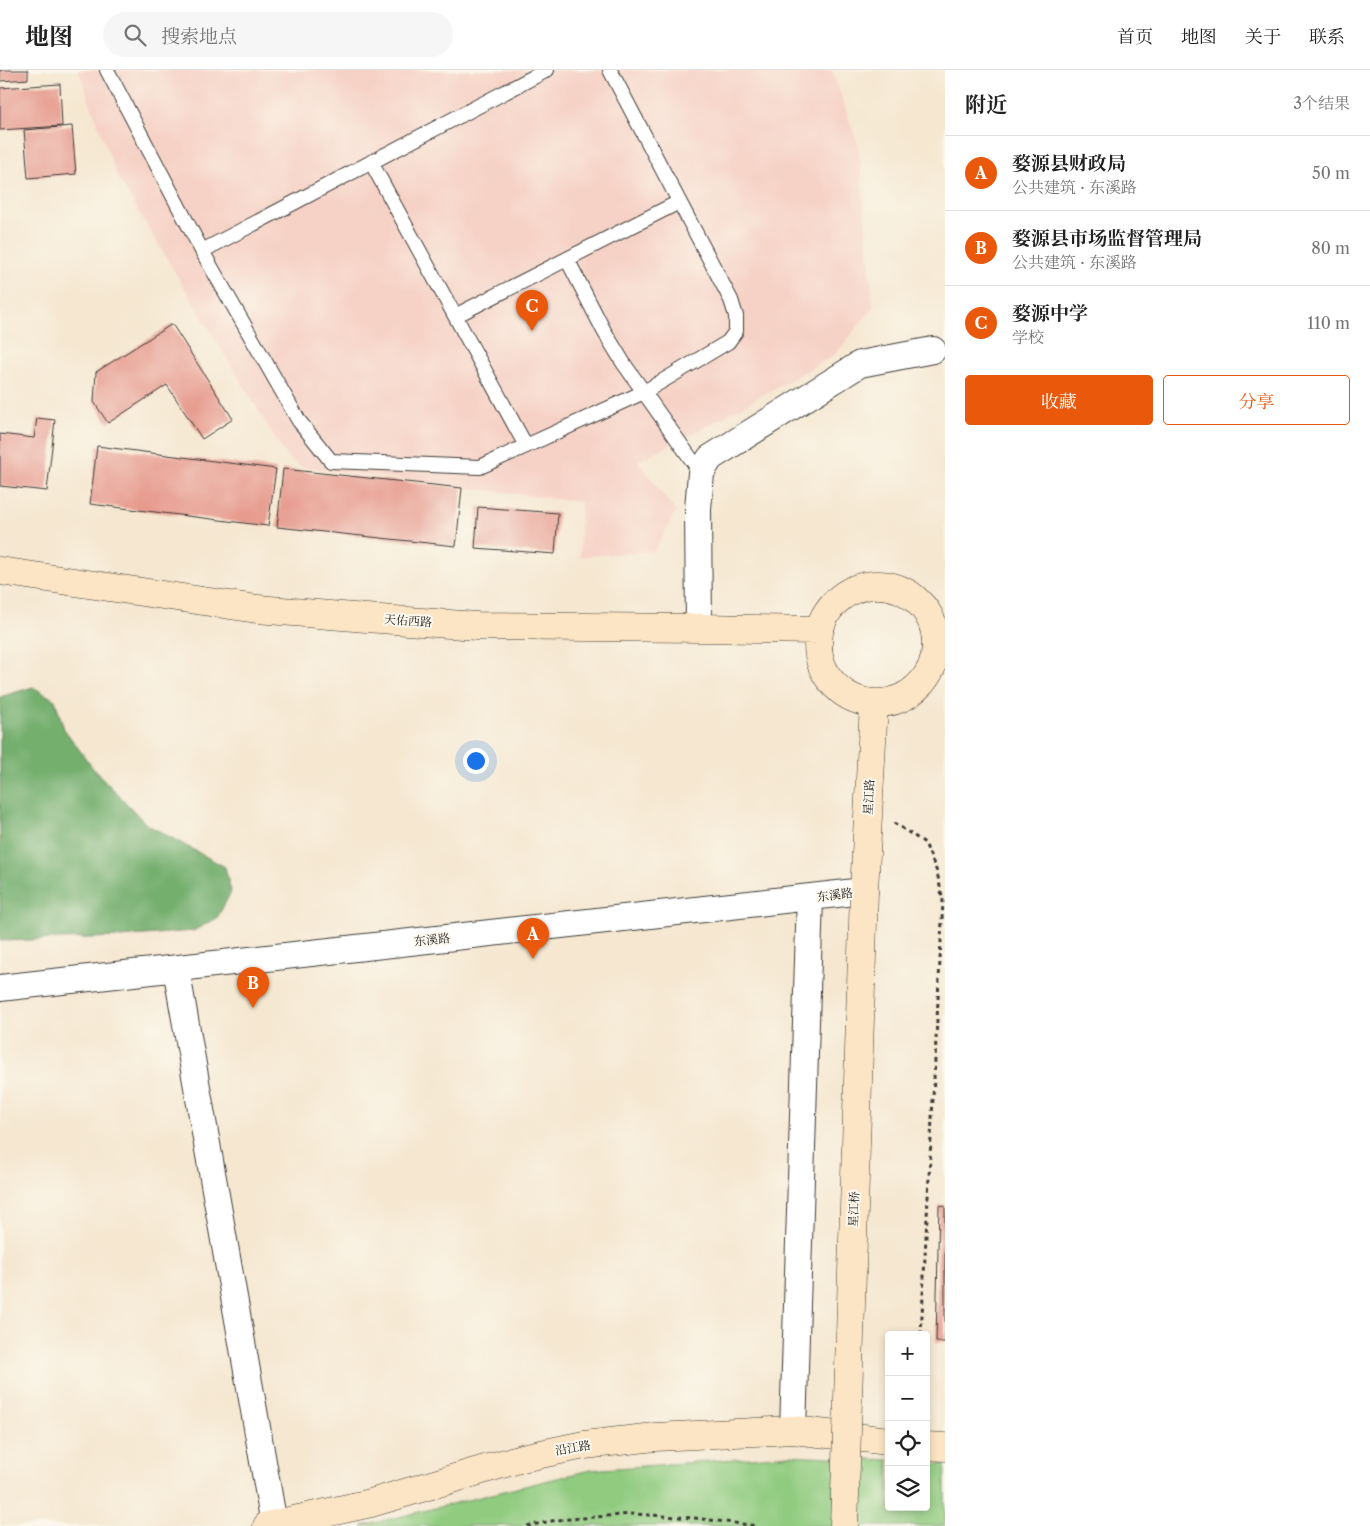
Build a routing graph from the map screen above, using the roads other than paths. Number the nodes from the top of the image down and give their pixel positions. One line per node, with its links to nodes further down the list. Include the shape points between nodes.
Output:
1 (107, 70): 6 (lane)
2 (547, 70): 4 (lane)
3 (610, 70): 5 (lane)
4 (372, 162): 6 (lane); 8 (lane)
5 (679, 202): 7 (lane); 10 (lane, via 731,300 736,331 728,342)
6 (202, 251): 11 (lane, via 298,421 331,461 480,467)
7 (567, 259): 8 (lane); 10 (lane, via 604,331)
8 (456, 316): 11 (lane)
9 (933, 350): 12 (street, via 860,364 710,458)
10 (644, 392): 11 (lane); 12 (lane)
11 (526, 446)
12 (701, 473): 15 (street, via 698,509)
13 (0, 572): 15 (street, 天佑西路, via 257,609 366,618 477,626)
14 (935, 607): 16 (street, via 899,589 865,586 835,602); 17 (street, via 936,645 933,664 924,680 902,697)
15 (699, 628): 16 (street, 天佑西路)
16 (819, 630): 17 (street, via 817,648 829,680 842,692)
17 (874, 704): 18 (street, 星江路)
18 (864, 891): 19 (street, 东溪路); 27 (street, 星江桥, bridge)
19 (810, 897): 20 (street, 东溪路); 22 (street)
20 (176, 968): 21 (street, 东溪路); 26 (street)
21 (0, 988)
22 (793, 1430): 23 (street, 沿江路); 26 (street, 沿江路, via 655,1437 584,1445 522,1458 371,1503)
23 (885, 1442)
24 (930, 1446): 25 (street)
25 (945, 1447)
26 (271, 1525)
27 (844, 1526)

